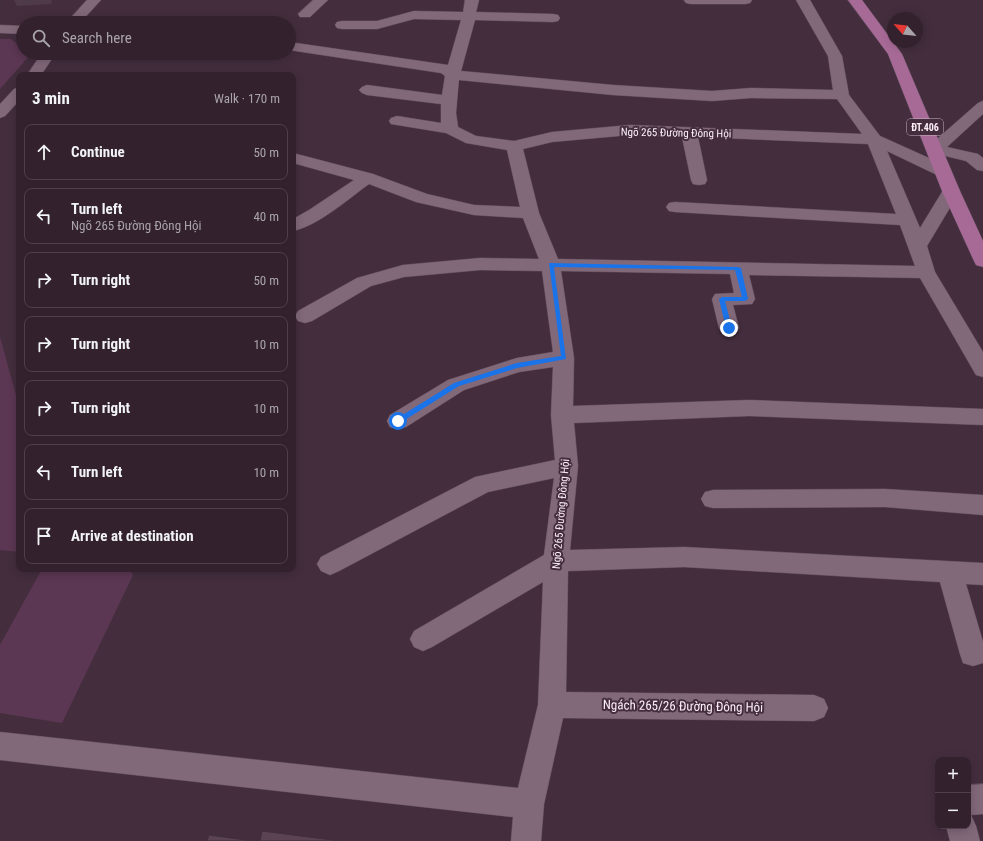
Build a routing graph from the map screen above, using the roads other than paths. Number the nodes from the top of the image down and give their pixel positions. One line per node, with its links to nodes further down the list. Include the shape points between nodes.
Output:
1 (94, 0): 9 (street)
2 (321, 0): 8 (street)
3 (472, 0): 10 (street)
4 (691, 0): 5 (street)
5 (745, 0)
6 (803, 0): 21 (street, via 834,56)
7 (855, 2): 30 (main road, ĐT.406, via 895,54)
8 (305, 14)
9 (79, 16)
10 (470, 17): 11 (street); 12 (street, via 412,15 377,25); 18 (street)
11 (553, 18)
12 (342, 25)
13 (0, 29): 14 (street)
14 (16, 30)
15 (296, 47): 18 (street, via 446,69)
16 (45, 60): 17 (street)
17 (36, 72)
18 (452, 75): 21 (street, via 712,96 751,93); 22 (street)
19 (367, 90): 22 (street)
20 (16, 95): 24 (street)
21 (841, 95): 28 (street)
22 (449, 100): 26 (street, via 447,114)
23 (983, 106): 30 (street)
24 (0, 113)
25 (397, 121): 26 (street)
26 (450, 129): 29 (street, via 472,140)
27 (689, 132): 28 (street, Ngõ 265 Đường Đông Hội); 29 (street, Ngõ 265 Đường Đông Hội, via 630,130 552,137); 35 (street)
28 (874, 139): 33 (street); 39 (street)
29 (514, 146): 38 (street, Ngõ 265 Đường Đông Hội)
30 (935, 149): 32 (street, via 972,157); 33 (main road, ĐT.406)
31 (296, 159): 34 (street)
32 (983, 166)
33 (943, 171): 36 (main road, ĐT.406)
34 (367, 178): 38 (street, via 422,198 474,210); 40 (street)
35 (699, 180)
36 (951, 191): 41 (street); 42 (main road, ĐT.406)
37 (675, 207): 39 (street)
38 (530, 213): 43 (street, Ngõ 265 Đường Đông Hội)
39 (906, 220): 41 (street)
40 (296, 224)
41 (918, 246): 45 (street)
42 (983, 261)
43 (551, 265): 44 (street); 46 (street, via 480,264 403,271 364,282); 48 (street, Ngõ 265 Đường Đông Hội)
44 (738, 268): 45 (street); 47 (street, via 745,299 722,299)
45 (926, 272): 49 (street)
46 (304, 316)
47 (729, 328)
48 (564, 358): 50 (street, Ngõ 265 Đường Đông Hội); 52 (street, via 517,366 456,385)
49 (983, 370)
50 (562, 415): 51 (street, via 749,408); 53 (street, Ngõ 265 Đường Đông Hội)
51 (983, 417)
52 (398, 421)
53 (567, 466): 56 (street, Ngõ 265 Đường Đông Hội); 57 (street, via 483,484)
54 (713, 499): 55 (street, via 885,498)
55 (983, 505)
56 (556, 561): 58 (street, via 684,557); 60 (street); 62 (street, Ngõ 265 Đường Đông Hội)
57 (330, 564)
58 (950, 572): 59 (street); 61 (street)
59 (983, 574)
60 (423, 639)
61 (973, 654)
62 (552, 705): 63 (street, Ngách 265/26 Đường Đông Hội); 67 (street, Ngõ 265 Đường Đông Hội)
63 (814, 708)
64 (0, 746): 67 (street)
65 (983, 799): 66 (street)
66 (971, 800)
67 (530, 804): 69 (street, Ngõ 265 Đường Đông Hội)
68 (962, 829): 70 (street)
69 (526, 841)
70 (965, 841)

